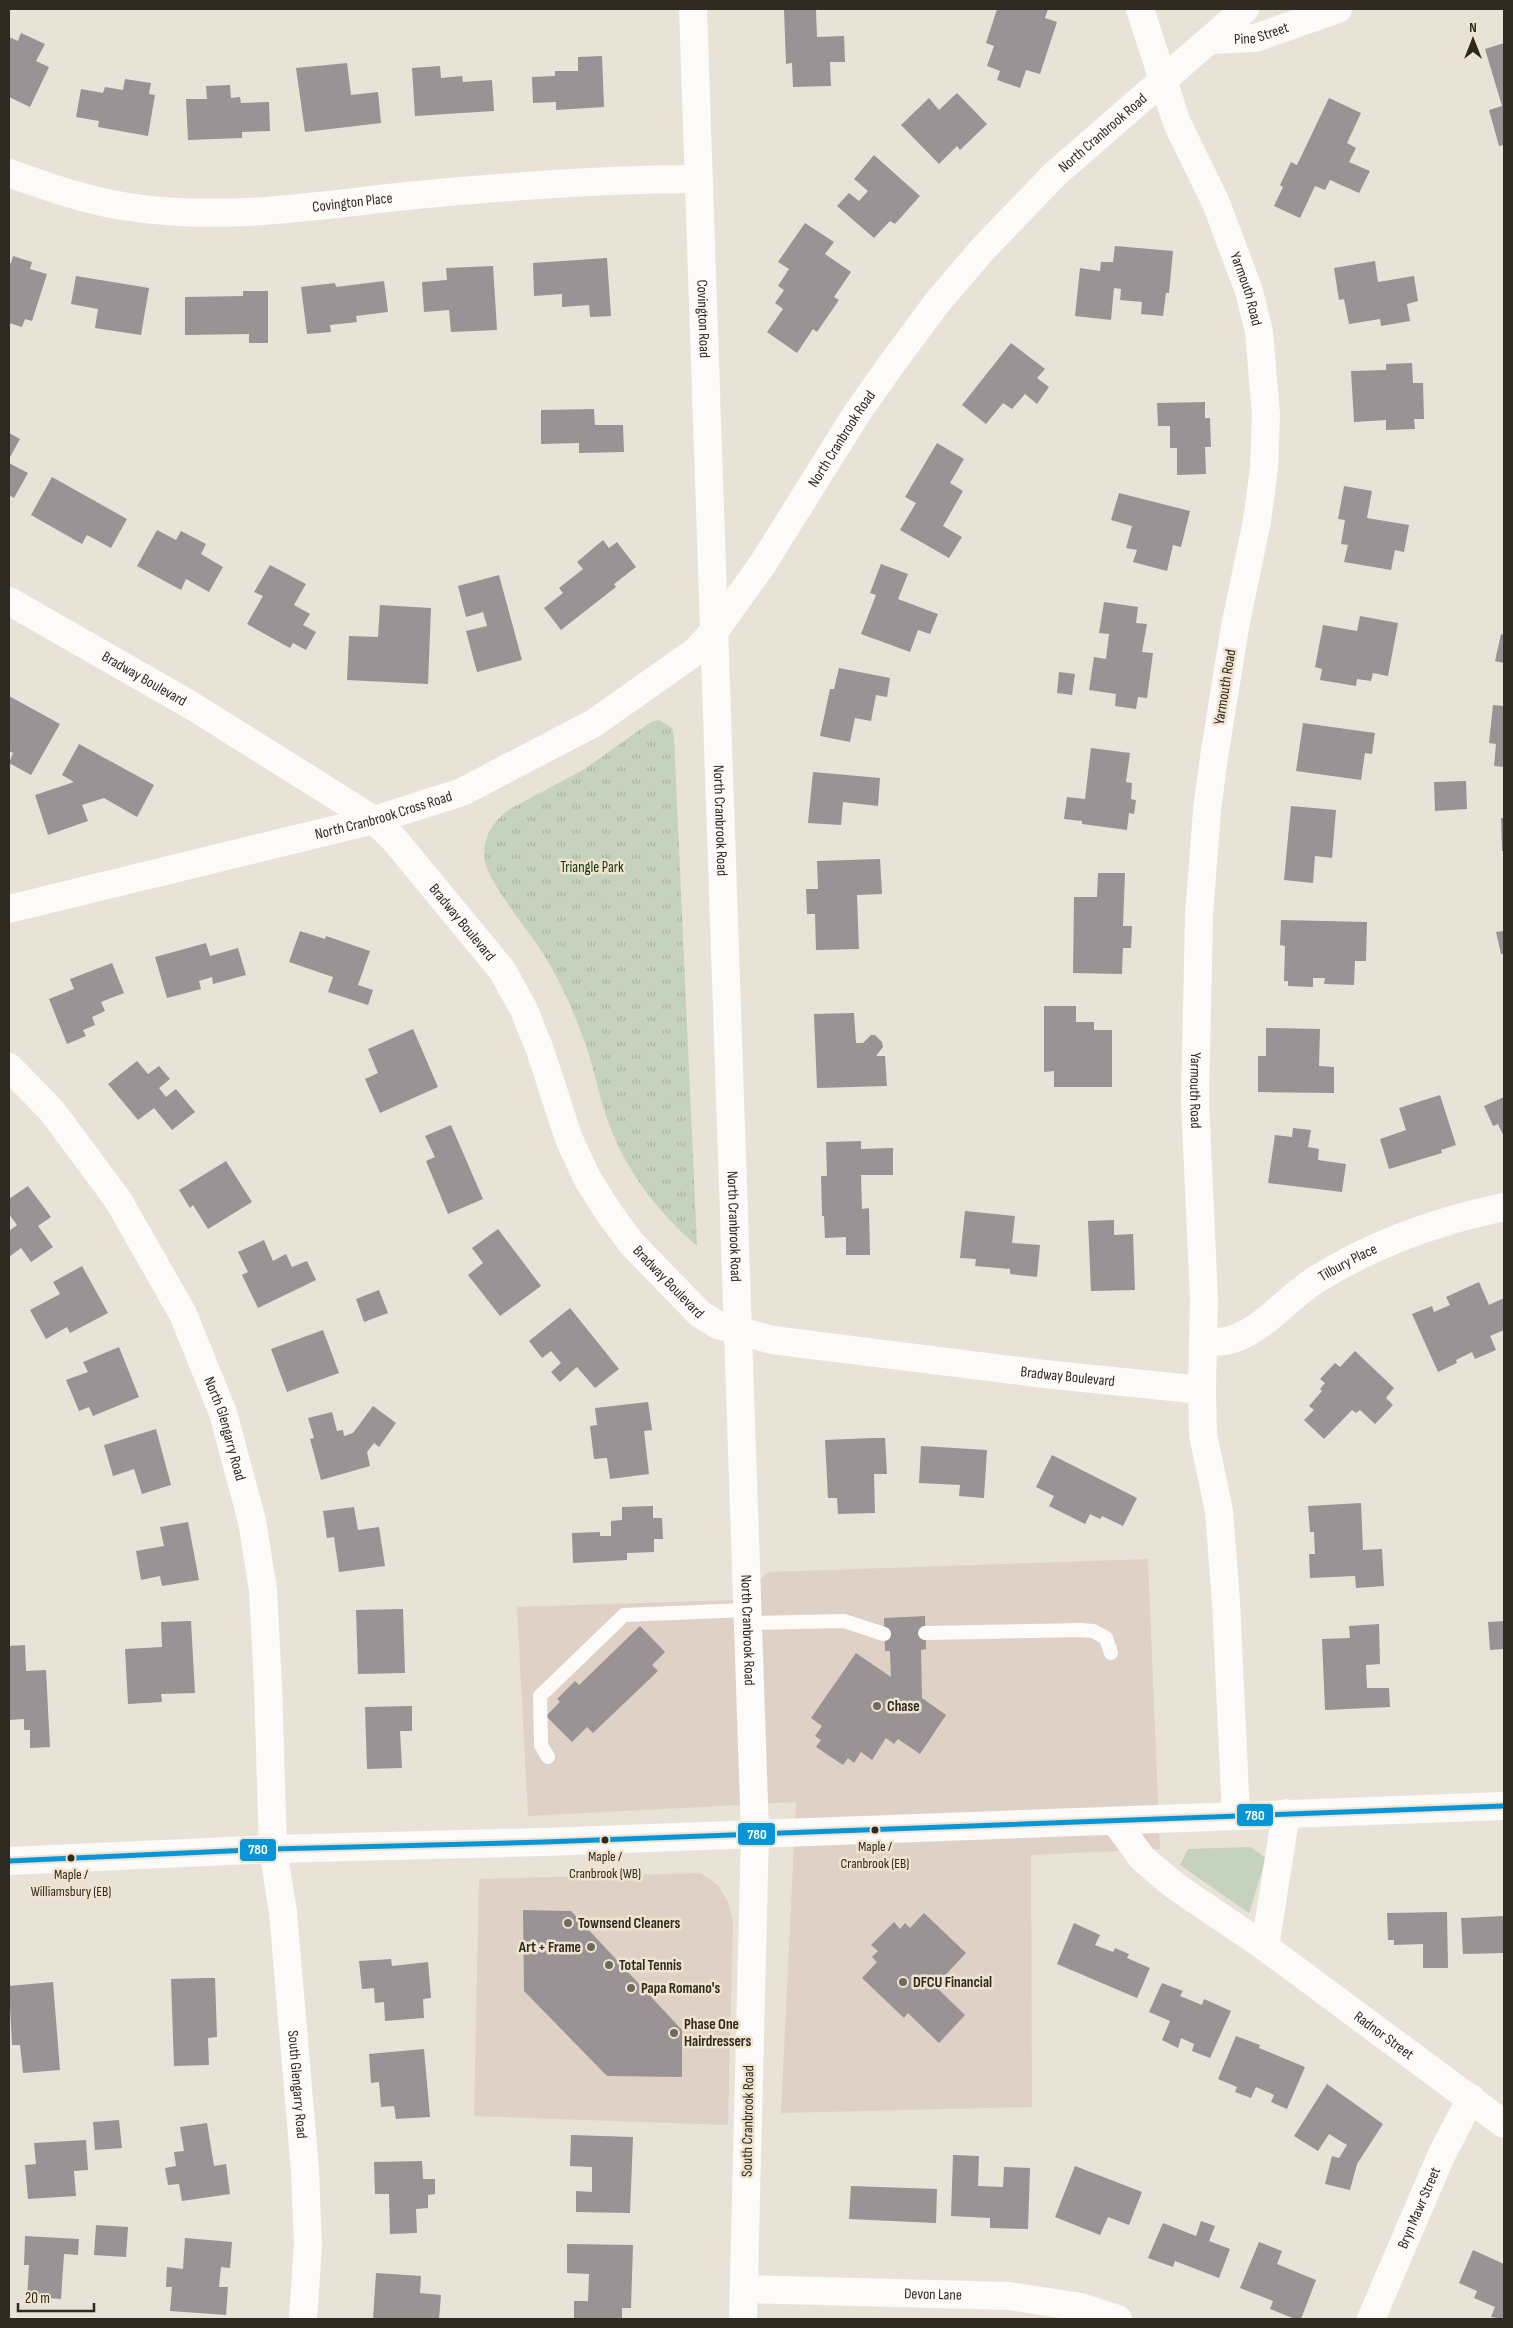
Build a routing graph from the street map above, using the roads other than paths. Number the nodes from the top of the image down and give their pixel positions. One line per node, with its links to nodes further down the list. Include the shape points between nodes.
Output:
1 (693, 9): 8 (street, Covington Road)
2 (1140, 9): 6 (street, Yarmouth Road)
3 (1244, 9): 5 (street, North Cranbrook Road)
4 (1338, 9): 5 (street, Pine Street, via 1255,38)
5 (1211, 40): 6 (street, North Cranbrook Road)
6 (1163, 80): 10 (street, North Cranbrook Road, via 1055,174 982,250 936,304 857,413 762,565); 16 (street, Yarmouth Road, via 1177,123 1216,203 1249,291 1259,332 1266,415 1257,521 1234,627 1214,757 1200,905 1195,1100)
7 (9, 173): 8 (street, Covington Place, via 75,197 130,207 210,214 516,186)
8 (699, 179): 10 (street, Covington Road)
9 (9, 601): 11 (street, Bradway Boulevard, via 194,707)
10 (716, 629): 11 (street, North Cranbrook Cross Road, via 696,651 594,723 462,792); 15 (street, North Cranbrook Road, via 716,723)
11 (374, 820): 12 (street, North Cranbrook Cross Road); 15 (street, Bradway Boulevard, via 424,873 502,970 524,1010 569,1139 587,1178 609,1213 632,1244 689,1304 718,1325)
12 (9, 909)
13 (9, 1067): 28 (street, North Glengarry Road, via 52,1111 118,1200 183,1314 222,1413 252,1521 263,1590)
14 (1504, 1207): 16 (street, Tilbury Place, via 1408,1233 1314,1281 1254,1328 1227,1341)
15 (738, 1332): 17 (street, Bradway Boulevard, via 782,1341 1044,1374); 18 (street, North Cranbrook Road)
16 (1203, 1342): 17 (street, Yarmouth Road)
17 (1202, 1390): 25 (street, via 1203,1436 1219,1511)
18 (747, 1617): 20 (lane, via 844,1621); 22 (lane, via 624,1615 540,1696 541,1745); 27 (street, North Cranbrook Road)
19 (925, 1633): 21 (lane, via 1093,1631 1106,1638)
20 (884, 1634)
21 (1110, 1653)
22 (548, 1758)
23 (1504, 1806): 24 (street)
24 (1286, 1813): 25 (street); 30 (street)
25 (1236, 1816): 26 (street)
26 (1115, 1820): 27 (street); 30 (street, Radnor Street, via 1142,1858 1175,1886)
27 (755, 1833): 28 (street); 33 (street, South Cranbrook Road)
28 (273, 1849): 29 (street); 34 (street, South Glengarry Road, via 283,1912 305,2170 308,2246)
29 (9, 1861)
30 (1265, 1947): 31 (street, Radnor Street)
31 (1471, 2098): 32 (street, Radnor Street); 37 (street, Bryn Mawr Street, via 1441,2156)
32 (1504, 2124)
33 (744, 2289): 35 (street, South Cranbrook Road); 36 (street, Devon Lane, via 1009,2296 1081,2307)
34 (303, 2319)
35 (743, 2319)
36 (1118, 2319)
37 (1372, 2319)

